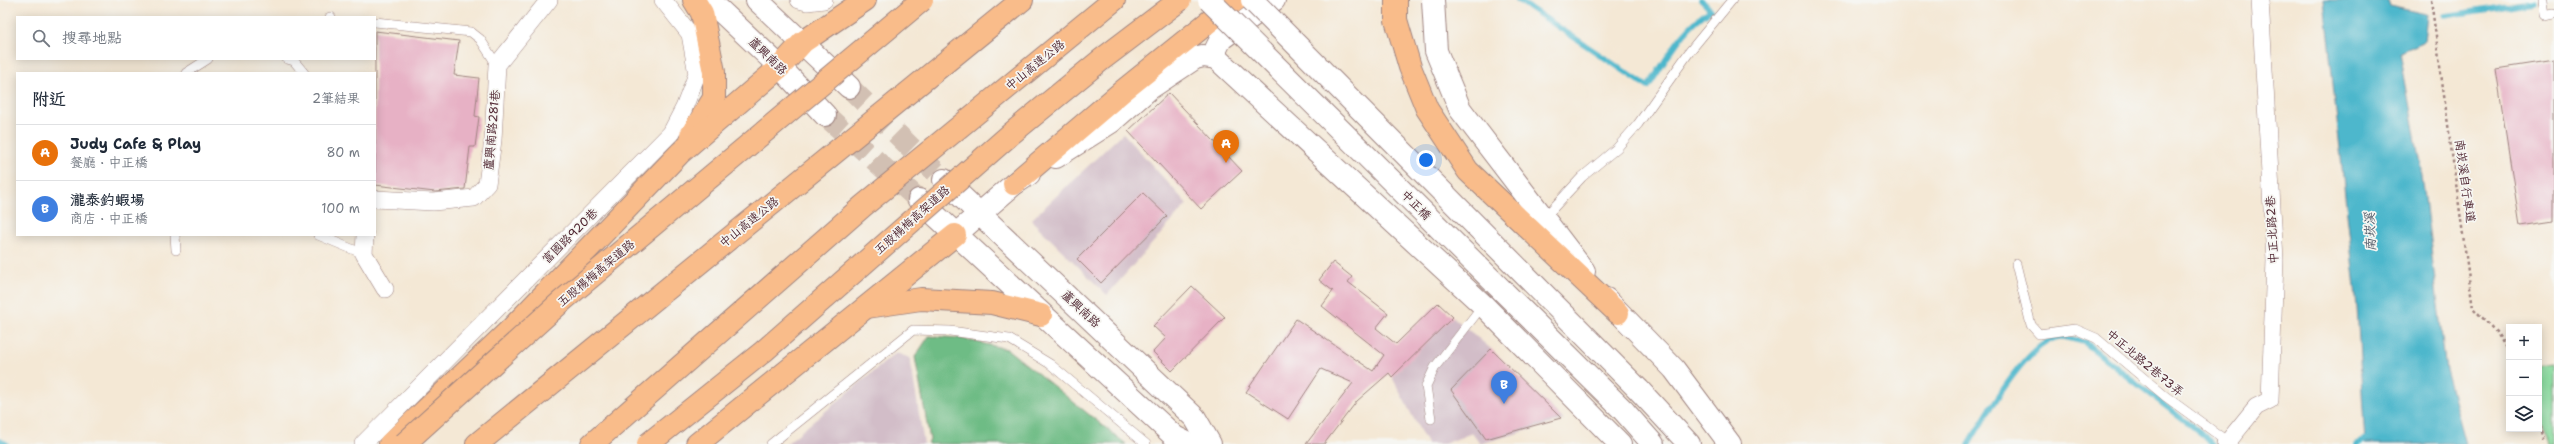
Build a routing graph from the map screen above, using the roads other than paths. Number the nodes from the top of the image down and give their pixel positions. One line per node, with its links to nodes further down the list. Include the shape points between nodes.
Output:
1 (549, 0): 28 (street)
2 (663, 0): 55 (street, 富國路920巷, via 690,34 697,74 671,134)
3 (694, 0): 34 (highway, via 702,13 714,72 714,98)
4 (709, 0): 29 (street, 蘆興南路)
5 (757, 0): 24 (street)
6 (799, 0): 7 (street)
7 (824, 0)
8 (865, 0): 24 (highway)
9 (922, 0): 57 (highway, 五股楊梅高架道路, bridge, via 562,301)
10 (1022, 0): 58 (highway, 中山高速公路)
11 (1114, 0): 59 (highway, 中山高速公路, via 862,206)
12 (1180, 0): 60 (highway, 五股楊梅高架道路, bridge, via 1012,133 764,351)
13 (1209, 0): 67 (street, 中正橋, bridge, via 1623,410)
14 (1236, 0): 36 (highway, via 1124,90)
15 (1252, 0): 68 (street, bridge, via 1639,390)
16 (1274, 0): 25 (street, via 1221,39 1216,49)
17 (1396, 0): 51 (highway, via 1396,20 1412,74 1427,109 1468,171)
18 (1433, 0): 40 (street, via 1436,51 1460,109)
19 (1732, 0): 40 (lane, via 1690,51 1638,124 1617,148 1582,177)
20 (2260, 0): 54 (street, 中正北路2巷, via 2274,260 2270,400 2256,407)
21 (2543, 0): 22 (lane, via 2545,15)
22 (2554, 13)
23 (376, 22): 28 (lane, via 471,32 480,39)
24 (803, 42): 29 (highway); 32 (street)
25 (1216, 58): 36 (street, via 1195,58 1150,88 1111,122); 49 (street)
26 (206, 60): 30 (lane)
27 (290, 60): 31 (lane)
28 (496, 65): 37 (street, 蘆興南路281巷, via 493,140 487,184 474,198 433,202)
29 (780, 67): 33 (street, 蘆興南路); 34 (highway)
30 (188, 72)
31 (303, 72)
32 (849, 87)
33 (825, 115)
34 (680, 152): 56 (highway, via 512,329)
35 (944, 180): 39 (street, 蘆興南路)
36 (1014, 184): 39 (street)
37 (376, 199)
38 (919, 200): 41 (street)
39 (979, 213): 41 (street); 65 (street, 蘆興南路, via 1195,418)
40 (1543, 219): 51 (street)
41 (955, 235): 50 (highway); 52 (street)
42 (175, 236): 45 (lane)
43 (320, 236): 46 (lane)
44 (365, 236): 46 (street)
45 (176, 250)
46 (364, 254): 48 (street)
47 (2016, 264): 54 (lane, 中正北路2巷73弄, via 2031,324 2039,334 2075,329 2096,338 2164,396)
48 (385, 289)
49 (1483, 305): 53 (lane, via 1435,367 1426,386); 66 (street)
50 (866, 307): 52 (highway, via 921,299 992,303); 61 (highway)
51 (1618, 313): 69 (street, via 1674,369)
52 (1041, 315): 64 (street, via 1175,437)
53 (1431, 419)
54 (2227, 443)
55 (364, 444)
56 (390, 444)
57 (404, 444)
58 (477, 444)
59 (592, 444)
60 (648, 444)
61 (697, 444)
62 (771, 444): 63 (lane, via 913,330 950,331 1009,339 1050,364)
63 (1146, 444)
64 (1189, 444)
65 (1210, 444)
66 (1620, 444)
67 (1653, 444)
68 (1689, 444)
69 (1730, 444)

